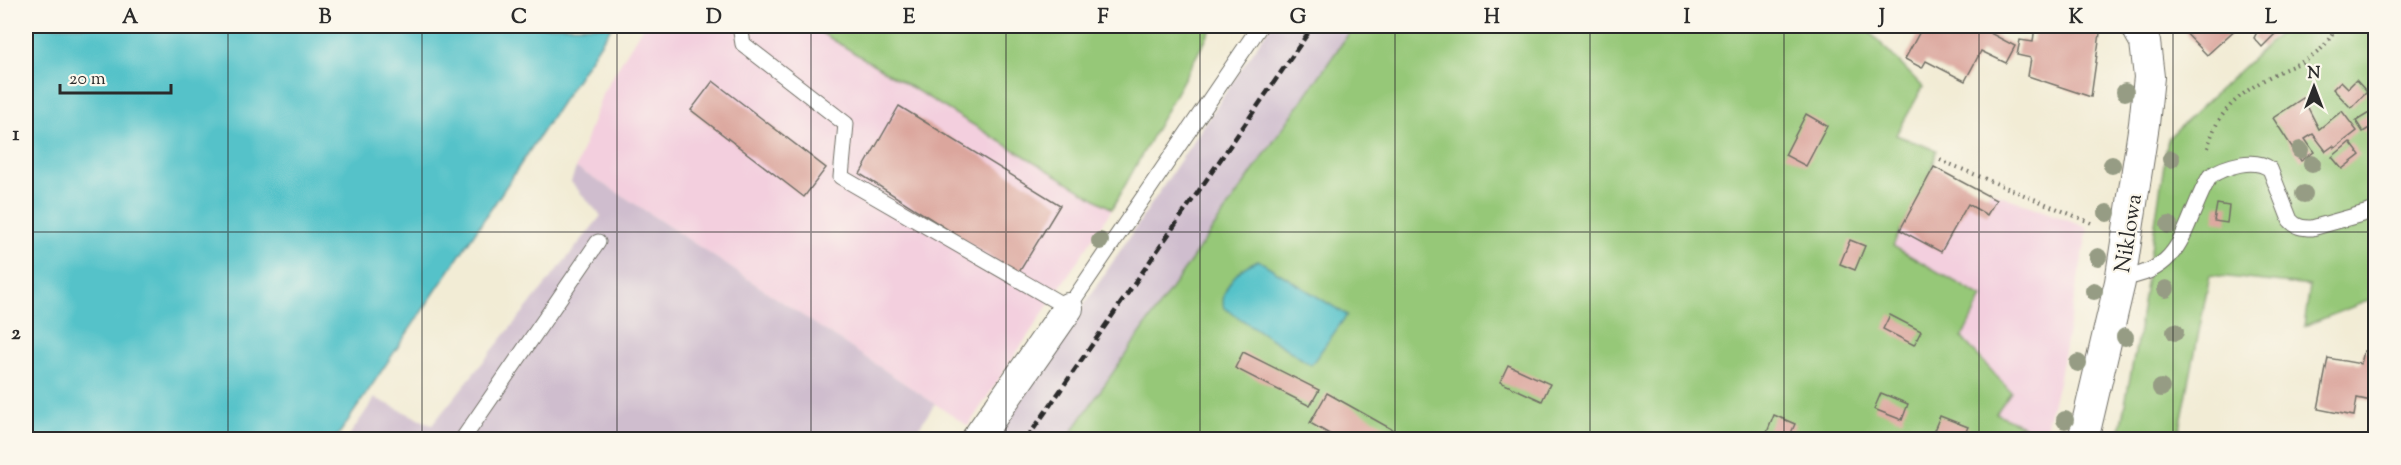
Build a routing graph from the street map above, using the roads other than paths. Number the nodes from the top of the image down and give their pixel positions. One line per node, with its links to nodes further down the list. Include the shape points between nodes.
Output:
1 (740, 26): 7 (lane, via 743,44 846,124 842,177)
2 (1260, 26): 7 (lane)
3 (2136, 26): 6 (street, Niklowa, via 2145,42 2149,78)
4 (2376, 210): 6 (lane, via 2302,228 2290,220 2270,169 2263,164 2227,167 2210,176 2184,238 2174,252 2142,275)
5 (598, 242): 8 (lane)
6 (2120, 278): 10 (street, Niklowa)
7 (1068, 308): 9 (street)
8 (462, 440)
9 (976, 440)
10 (2083, 440)

